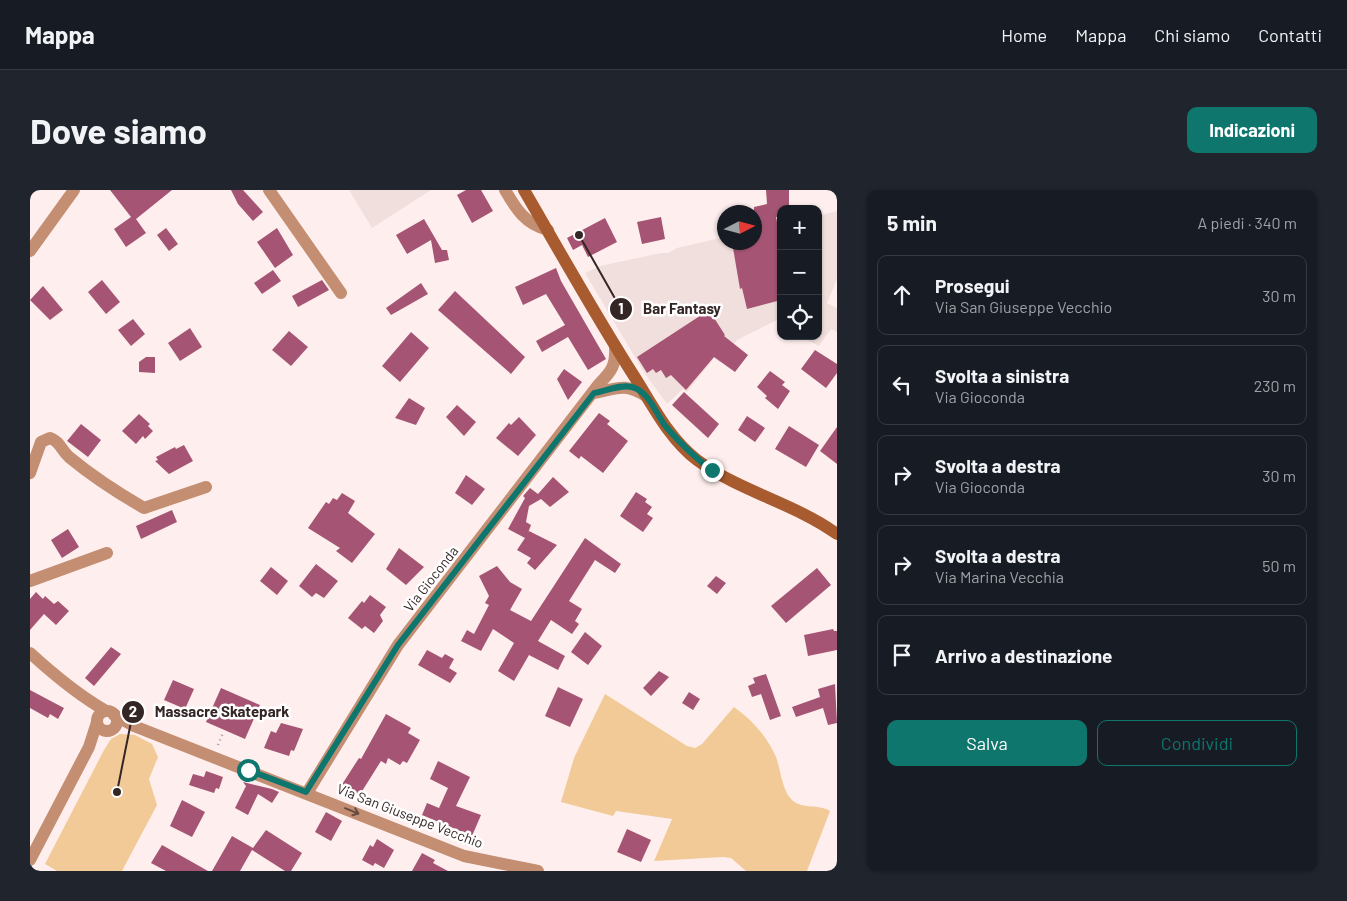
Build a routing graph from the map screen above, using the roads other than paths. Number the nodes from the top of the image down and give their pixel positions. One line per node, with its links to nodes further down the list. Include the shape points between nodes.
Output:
1 (74, 190): 6 (street)
2 (269, 190): 7 (street)
3 (505, 190): 5 (street, via 523,217 538,228)
4 (524, 190): 5 (main road)
5 (548, 230): 8 (main road)
6 (30, 251)
7 (342, 293)
8 (615, 347): 9 (street, Via Gioconda, via 616,362 612,371); 10 (main road)
9 (594, 393): 10 (street, via 633,387); 20 (street, Via Gioconda, via 398,645)
10 (646, 396): 13 (main road, via 666,426 695,458 738,486 824,524)
11 (30, 473): 12 (street, via 41,442 50,438 56,440 67,455 144,508)
12 (206, 487)
13 (837, 534)
14 (107, 552): 15 (street)
15 (30, 581)
16 (30, 653): 18 (street)
17 (30, 665): 18 (street)
18 (54, 675): 19 (street, via 87,700)
19 (106, 720): 20 (street, Via San Giuseppe Vecchio, via 134,726); 21 (street, via 89,746)
20 (306, 792): 22 (street, Via San Giuseppe Vecchio, one-way to 22, via 464,856)
21 (30, 860)
22 (517, 870): 23 (street, Via San Giuseppe Vecchio)
23 (538, 871)

